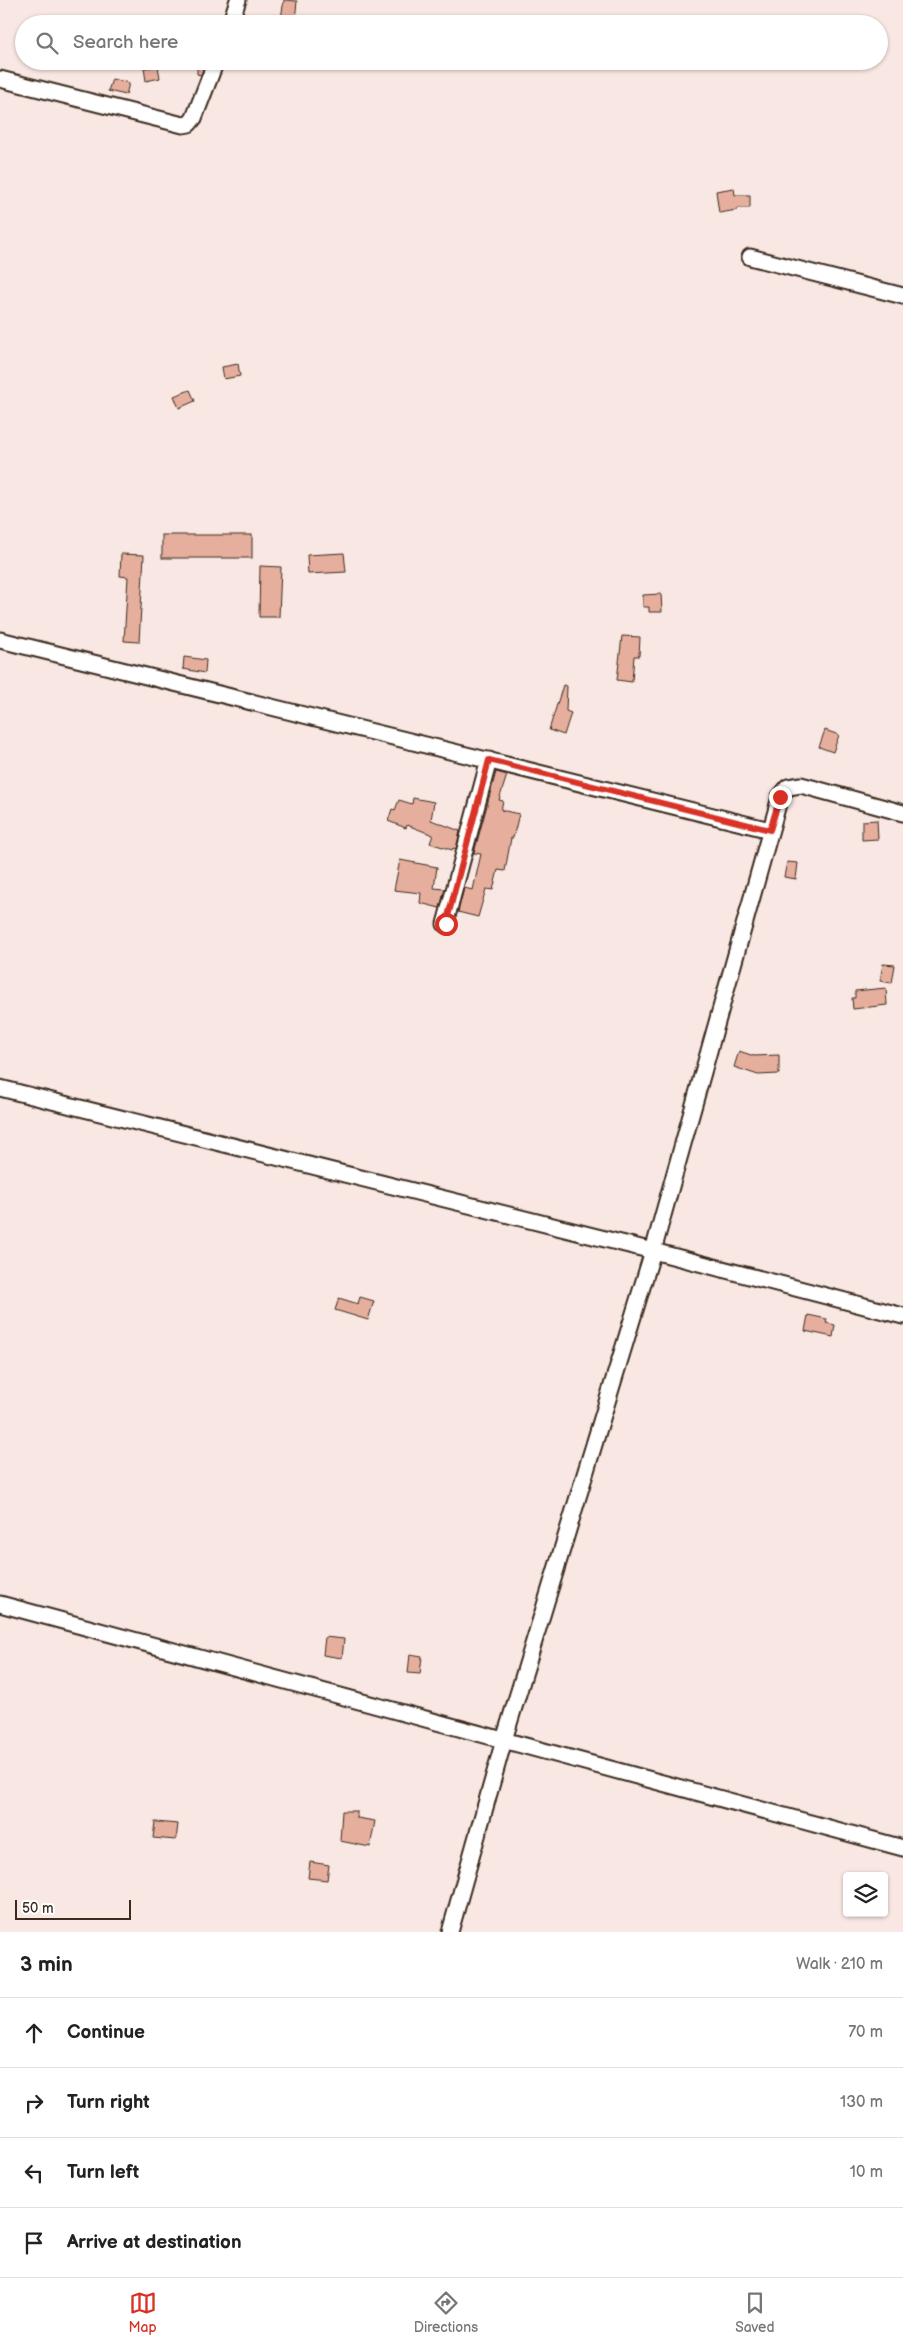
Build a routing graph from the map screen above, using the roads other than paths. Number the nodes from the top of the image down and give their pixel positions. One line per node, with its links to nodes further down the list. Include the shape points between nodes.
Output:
1 (238, 0): 2 (street)
2 (233, 15)
3 (213, 70): 4 (street, via 194,118 183,125)
4 (0, 79)
5 (750, 257): 6 (street)
6 (903, 296)
7 (0, 640): 8 (street)
8 (489, 760): 10 (street); 11 (street)
9 (903, 813): 10 (street, via 801,785 788,787 780,797)
10 (770, 830): 13 (street)
11 (446, 924)
12 (0, 1088): 13 (street)
13 (652, 1251): 14 (street); 16 (street)
14 (903, 1316)
15 (0, 1604): 16 (street)
16 (504, 1740): 17 (street); 18 (street)
17 (903, 1848)
18 (450, 1932)

